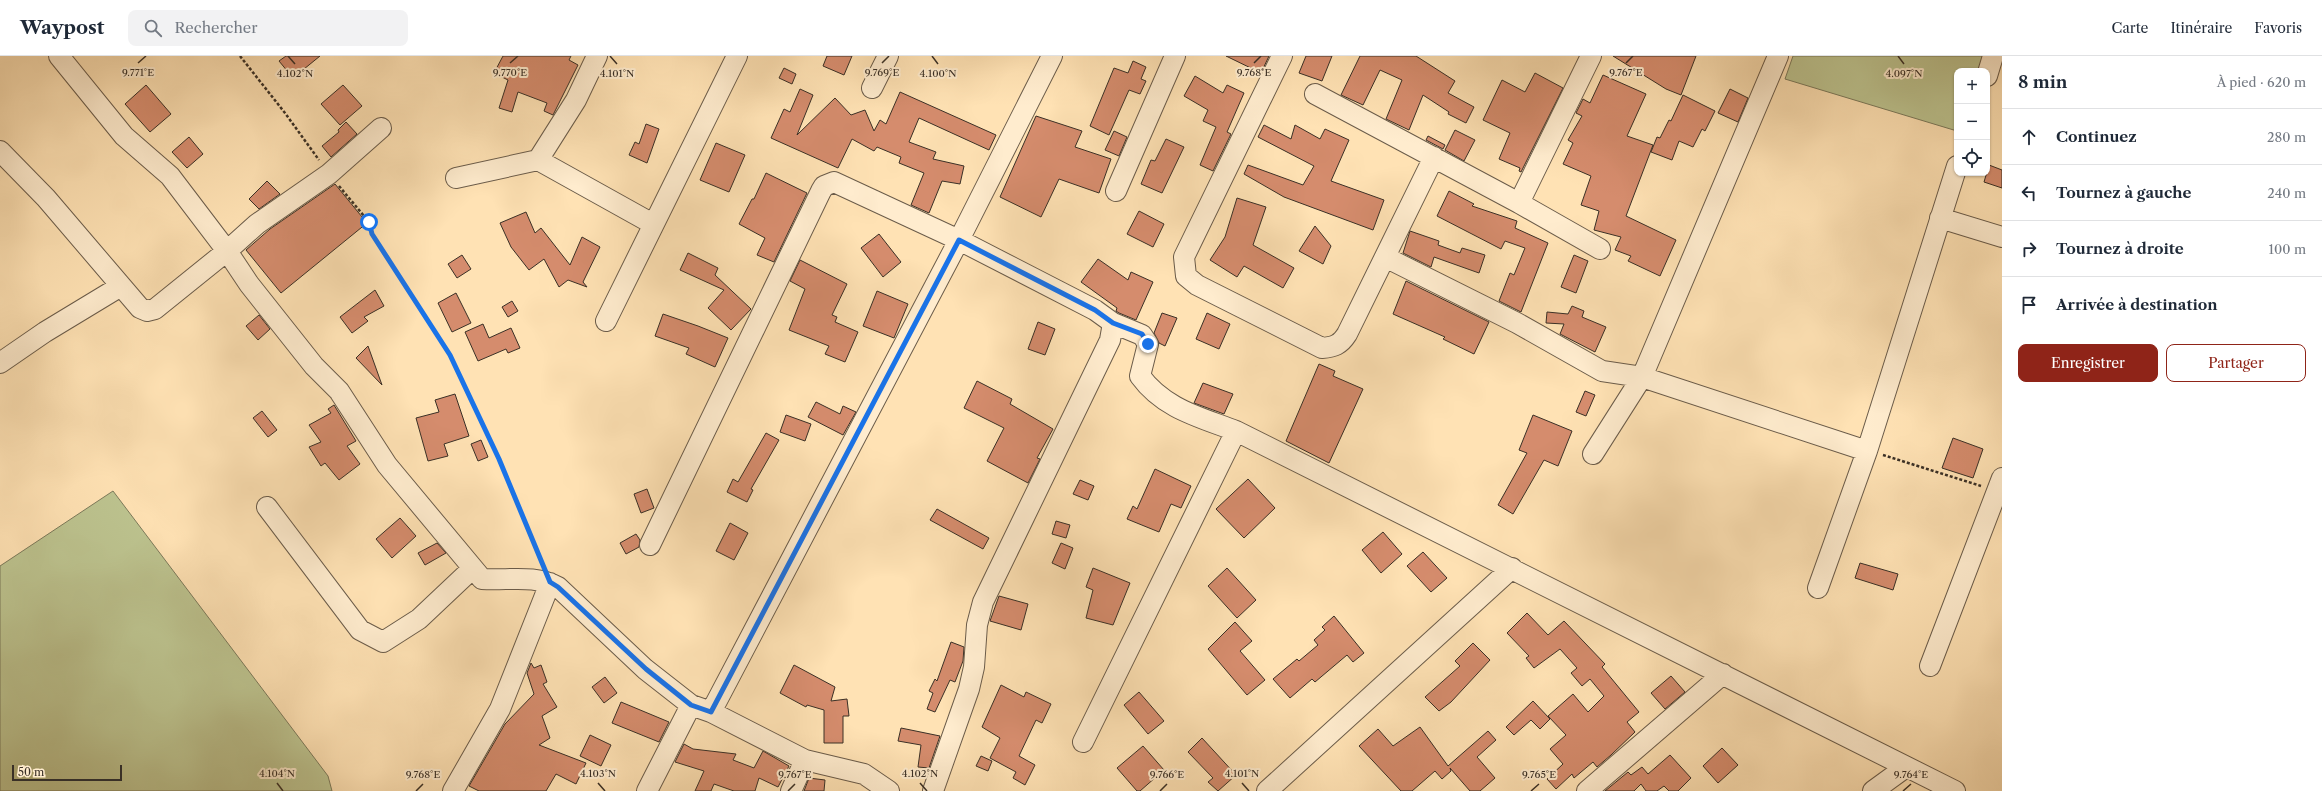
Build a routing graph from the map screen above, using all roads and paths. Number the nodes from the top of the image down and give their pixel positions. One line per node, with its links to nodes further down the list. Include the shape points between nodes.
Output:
1 (59, 56): 29 (street, via 124,136 170,176)
2 (240, 56): 19 (path)
3 (597, 56): 18 (street, via 576,100)
4 (737, 56): 25 (street)
5 (888, 56): 13 (street)
6 (1052, 56): 27 (street)
7 (1175, 56): 22 (street)
8 (1282, 56): 30 (street, via 1184,257 1186,276 1197,285 1322,348 1342,342)
9 (1591, 56): 23 (street)
10 (1778, 56): 35 (street)
11 (1994, 56): 12 (street)
12 (1990, 68)
13 (872, 88)
14 (1316, 94): 17 (street)
15 (381, 128): 19 (street)
16 (0, 151): 31 (street, via 46,198)
17 (1434, 157): 23 (street); 30 (street)
18 (538, 160): 21 (street); 25 (street)
19 (329, 174): 29 (street, via 257,224); 44 (path, via 369,222 372,234 450,355 499,459)
20 (1954, 175): 24 (street)
21 (456, 178)
22 (1116, 191)
23 (1519, 203): 28 (street)
24 (1940, 218): 26 (street); 37 (street)
25 (653, 224): 32 (street)
26 (2002, 237)
27 (959, 240): 33 (street, via 1095,310); 41 (street, via 834,182 824,186); 49 (street)
28 (1600, 249)
29 (227, 251): 31 (street, via 155,309 140,308); 43 (street, via 249,284 314,366 338,391 387,465)
30 (1385, 257): 35 (street, via 1517,323 1602,371)
31 (121, 286): 34 (street, via 45,332)
32 (606, 321)
33 (1113, 323): 36 (street, via 1142,334 1148,344 1140,376 1148,387 1171,406); 57 (street, via 1110,340 983,602 977,625 974,667 969,689)
34 (0, 364)
35 (1642, 376): 37 (street); 38 (street)
36 (1236, 431): 42 (street); 50 (street)
37 (1867, 451): 39 (path); 45 (street)
38 (1593, 454)
39 (2000, 488): 46 (street)
40 (267, 507): 43 (street, via 360,630 383,642 419,619)
41 (650, 545)
42 (1512, 568): 47 (street); 58 (street)
43 (472, 569): 44 (street, via 482,579 530,578)
44 (550, 582): 48 (street, via 646,669); 53 (street, via 500,709)
45 (1818, 588)
46 (1930, 666)
47 (1723, 674): 52 (street); 59 (street)
48 (691, 705): 49 (street); 54 (street)
49 (711, 712): 51 (street)
50 (1083, 742)
51 (805, 760): 55 (street); 56 (street, via 864,774)
52 (1906, 767): 60 (street); 61 (street)
53 (453, 791)
54 (647, 791)
55 (791, 791)
56 (889, 791)
57 (933, 791)
58 (1267, 791)
59 (1587, 791)
60 (1873, 791)
61 (1955, 791)

